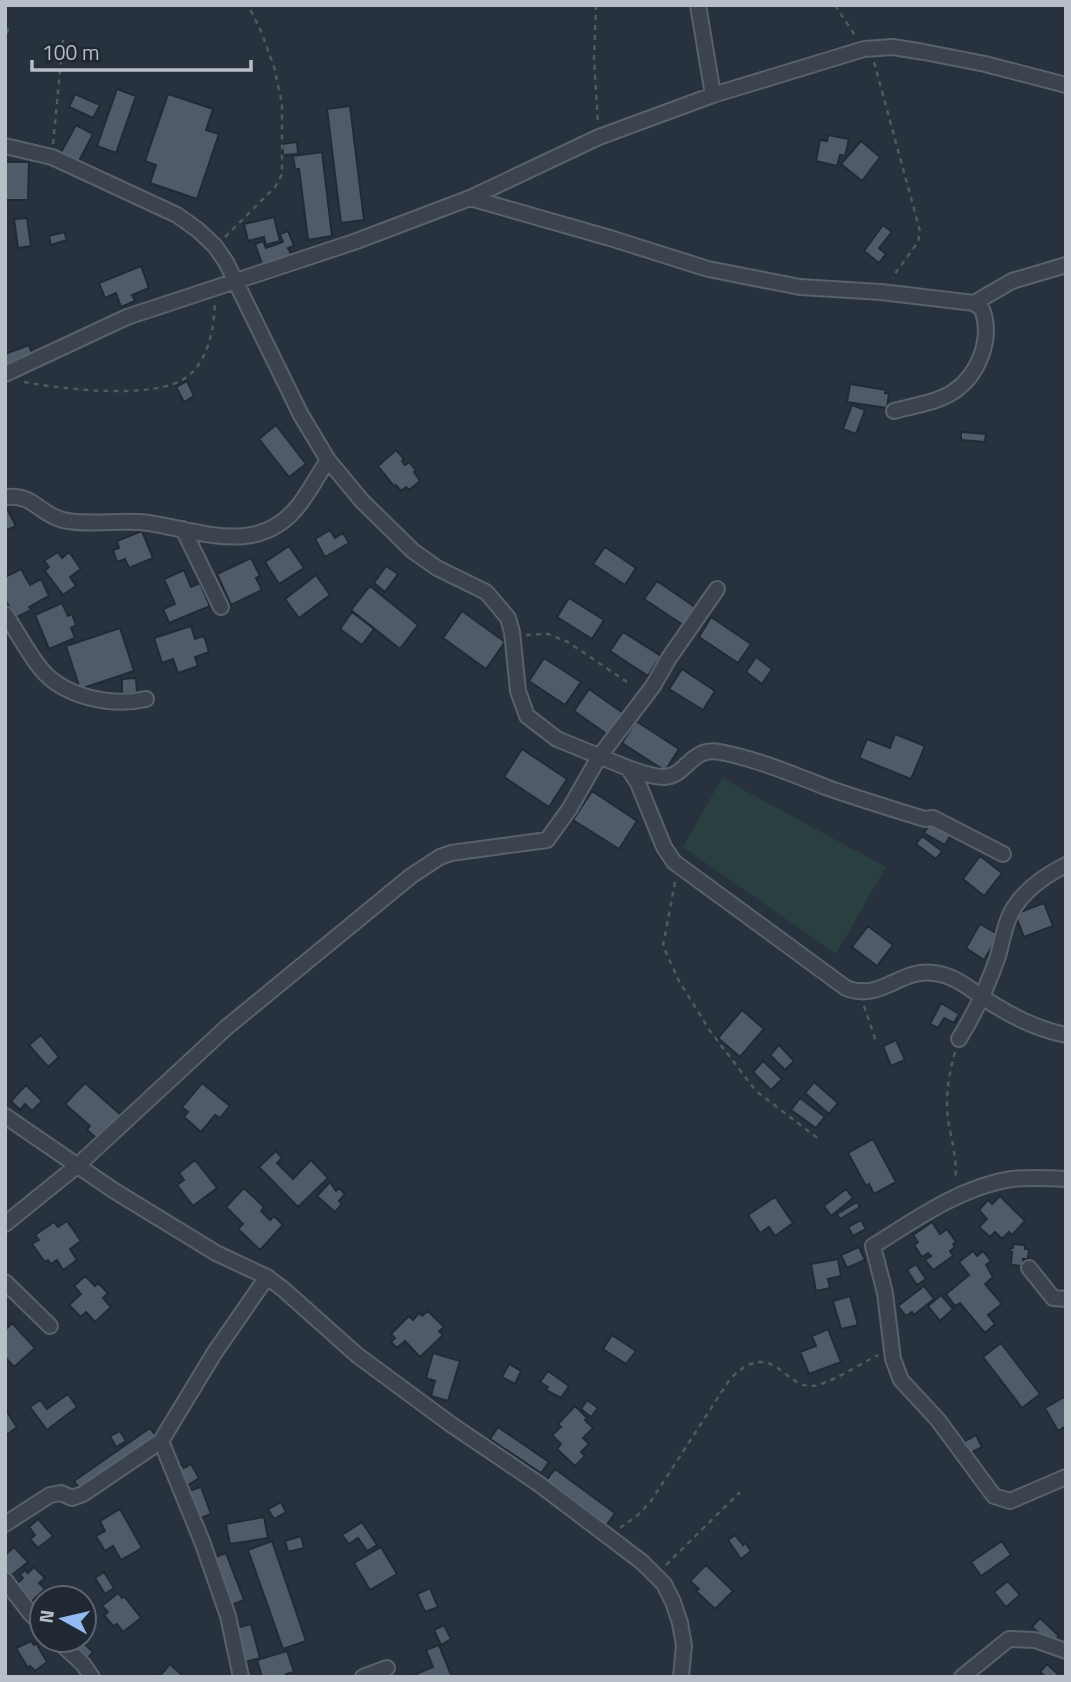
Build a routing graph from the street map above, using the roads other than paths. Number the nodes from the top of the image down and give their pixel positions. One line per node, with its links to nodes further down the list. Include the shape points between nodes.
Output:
1 (698, 5): 3 (street)
2 (1066, 85): 3 (street, via 893,47 867,48)
3 (713, 95): 5 (street, via 599,137)
4 (5, 146): 7 (street, via 52,157 177,215 215,246)
5 (470, 198): 7 (street); 8 (street, via 708,270 800,287)
6 (1066, 265): 8 (street, via 1012,281)
7 (236, 282): 9 (street, via 127,317); 11 (street)
8 (974, 303): 10 (street, via 982,309 986,330 984,349 967,380 952,393)
9 (5, 374)
10 (894, 411)
11 (328, 460): 13 (street, via 298,507 256,535 228,538); 18 (street, via 414,551 486,592 508,618 517,691 527,716 557,739)
12 (5, 497): 13 (street, via 23,496 51,516 68,521)
13 (183, 529): 15 (street)
14 (717, 589): 18 (street)
15 (221, 607)
16 (5, 614): 17 (street, via 42,670 65,688 108,701)
17 (146, 699)
18 (599, 757): 19 (street); 26 (street, via 547,840 451,853 411,876 227,1027)
19 (628, 768): 20 (street, via 664,777 701,752 717,751 866,802 933,818); 22 (street, via 674,862 835,981 859,993 919,972 935,973 954,978)
20 (1003, 854)
21 (1066, 865): 22 (street, via 1031,888 1011,913)
22 (982, 996): 23 (street, via 1021,1020); 24 (street)
23 (1066, 1035)
24 (959, 1039)
25 (5, 1116): 26 (street)
26 (78, 1166): 28 (street); 30 (street, via 216,1254)
27 (1066, 1179): 35 (street, via 1035,1178 977,1188 873,1246 901,1380 938,1420 994,1496 1010,1501)
28 (5, 1224)
29 (1029, 1268): 32 (street, via 1053,1298)
30 (267, 1277): 34 (street); 45 (street, via 357,1355 607,1534 655,1574 680,1623 684,1645)
31 (5, 1282): 33 (street)
32 (1066, 1299)
33 (50, 1326)
34 (161, 1441): 36 (street, via 83,1494 72,1498 50,1495); 43 (street, via 228,1616)
35 (1066, 1477)
36 (5, 1524)
37 (5, 1580): 38 (street)
38 (28, 1610)
39 (1066, 1651): 46 (street, via 1034,1640 1009,1639)
40 (72, 1654): 42 (street)
41 (387, 1668): 44 (street)
42 (92, 1677)
43 (241, 1677)
44 (363, 1677)
45 (681, 1677)
46 (962, 1677)

